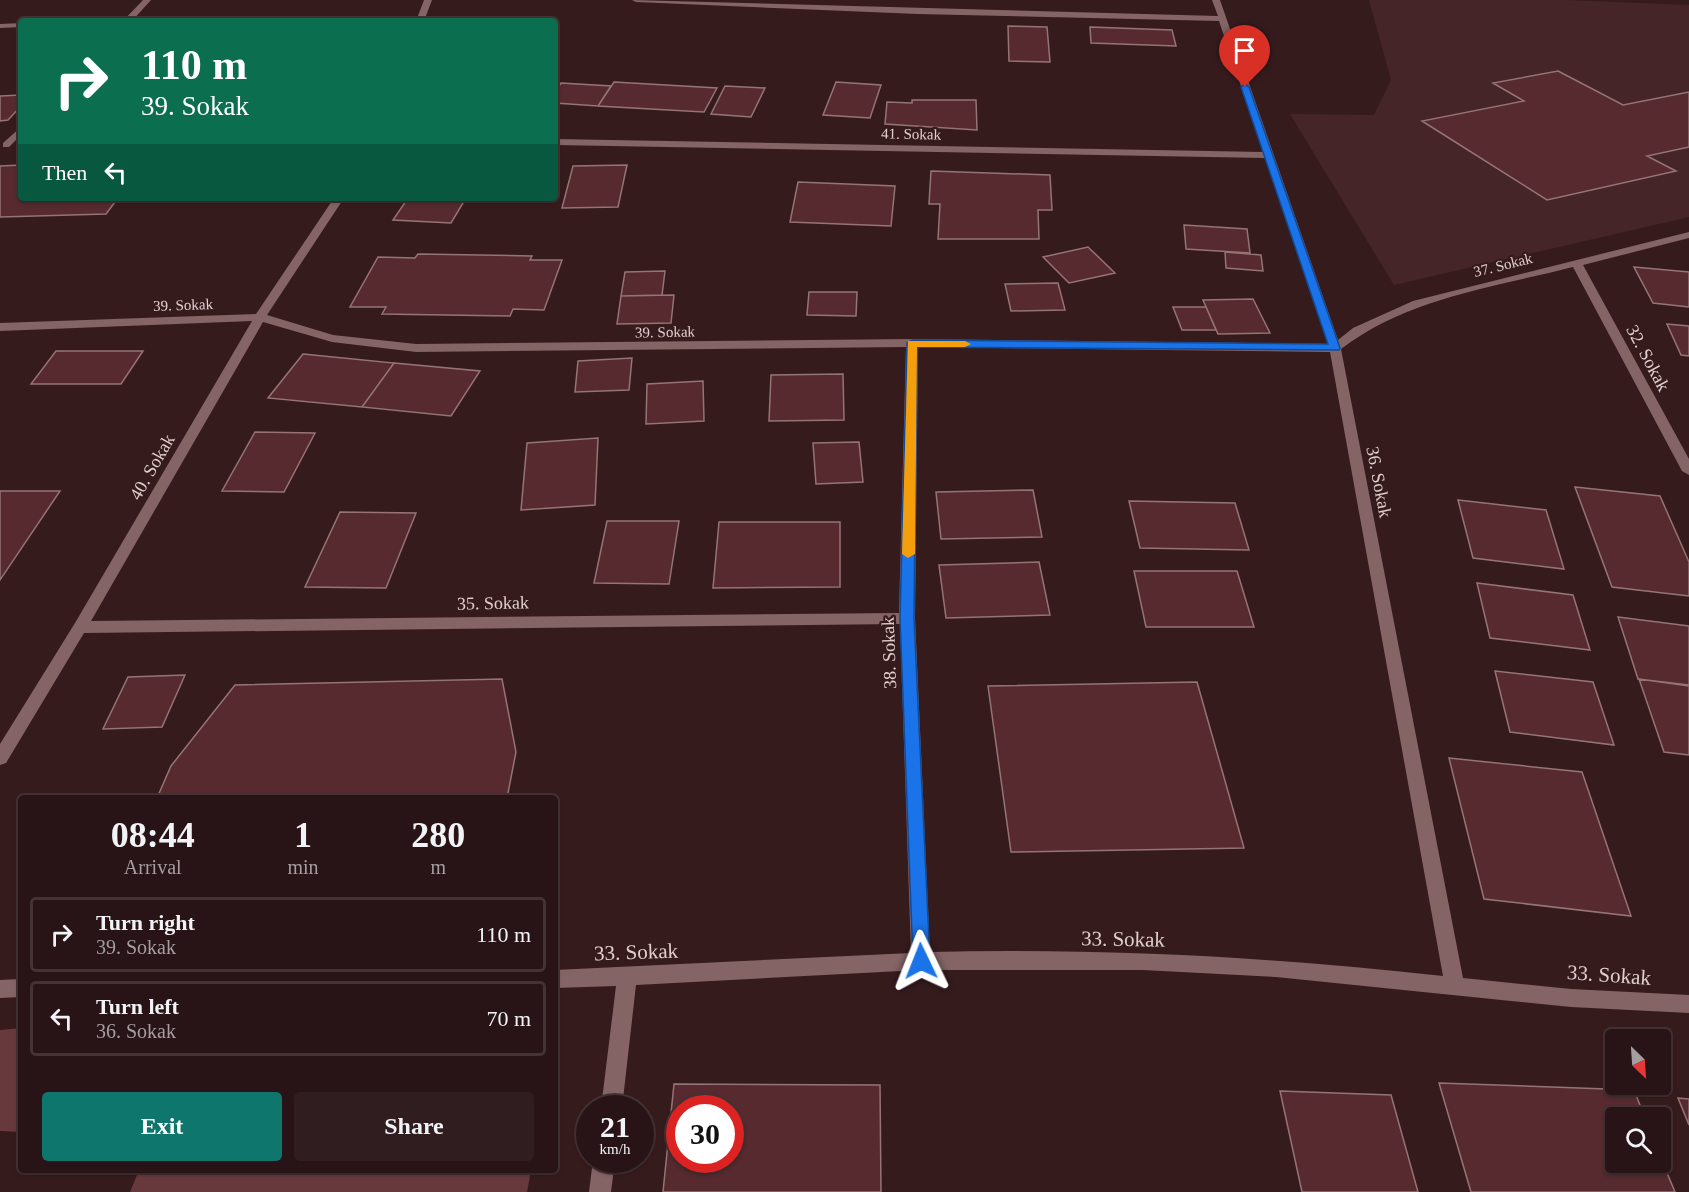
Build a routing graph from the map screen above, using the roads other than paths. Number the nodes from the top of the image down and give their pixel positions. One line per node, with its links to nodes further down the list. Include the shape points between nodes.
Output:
1 (147, 0): 7 (street)
2 (428, 0): 8 (street)
3 (636, 0): 6 (street)
4 (917, 0): 6 (street)
5 (1216, 0): 9 (street, 36. Sokak)
6 (917, 12): 9 (street)
7 (129, 18)
8 (421, 18)
9 (1223, 19): 15 (street, 36. Sokak)
10 (18, 25): 11 (street)
11 (0, 26)
12 (18, 132): 14 (street)
13 (558, 142): 15 (street, 41. Sokak)
14 (3, 145)
15 (1267, 155): 22 (street, 36. Sokak)
16 (337, 201): 19 (street, 40. Sokak)
17 (1689, 235): 18 (street, 37. Sokak)
18 (1576, 262): 22 (street, 37. Sokak, via 1417,303 1357,331); 23 (street, 32. Sokak)
19 (260, 318): 20 (street, 39. Sokak); 21 (street, 39. Sokak, via 332,338 416,348); 25 (street, 40. Sokak)
20 (0, 327)
21 (912, 343): 22 (street, 39. Sokak); 24 (street, 38. Sokak)
22 (1335, 348): 30 (street, 36. Sokak)
23 (1689, 471)
24 (907, 618): 25 (street, 35. Sokak); 27 (street, 38. Sokak)
25 (80, 627): 26 (street, 40. Sokak)
26 (0, 758)
27 (921, 961): 28 (street, 33. Sokak); 30 (street, 33. Sokak, via 1217,964)
28 (627, 977): 29 (street, 33. Sokak); 34 (street)
29 (558, 979)
30 (1455, 985): 33 (street, 33. Sokak)
31 (18, 988): 32 (street)
32 (0, 989)
33 (1689, 1004)
34 (613, 1095)
35 (602, 1173): 36 (street)
36 (600, 1192)

